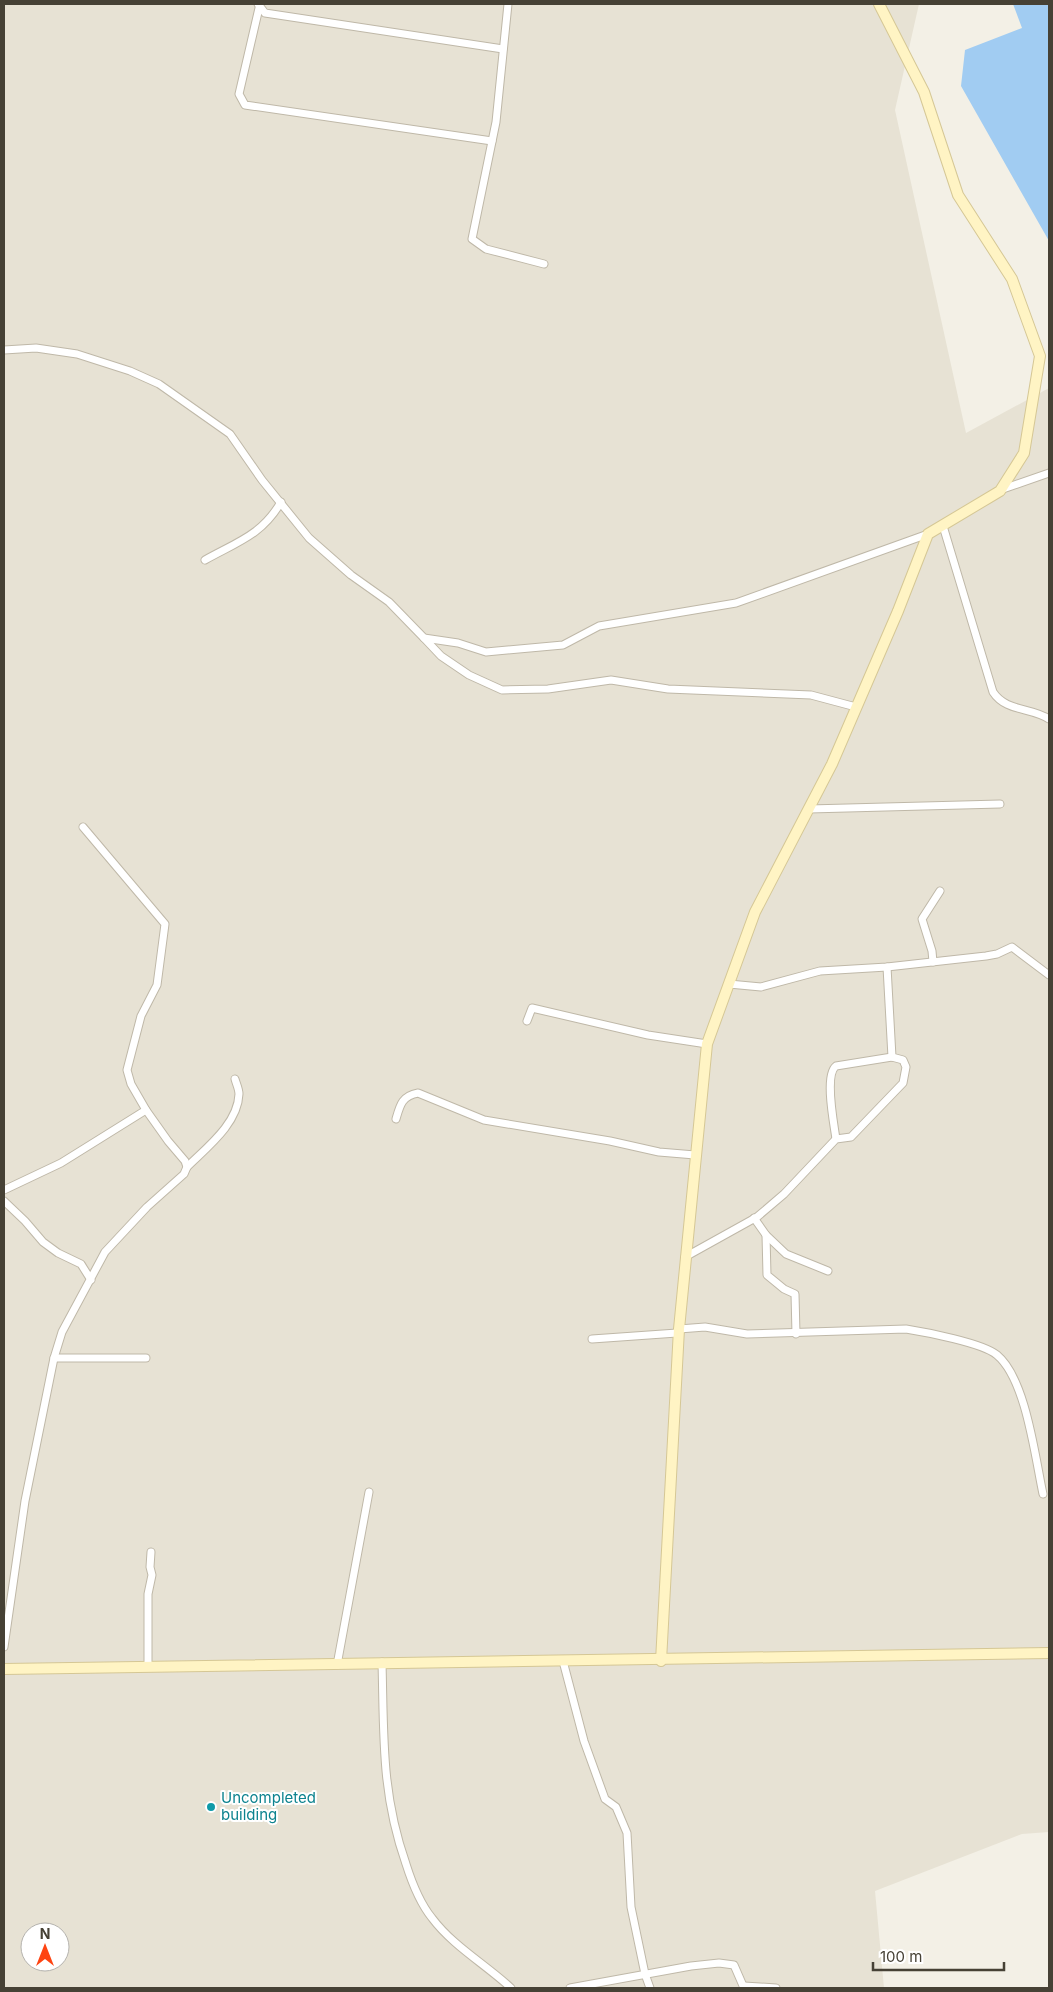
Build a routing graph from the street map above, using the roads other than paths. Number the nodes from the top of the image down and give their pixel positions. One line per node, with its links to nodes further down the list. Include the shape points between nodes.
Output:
1 (508, 4): 4 (street)
2 (879, 4): 9 (street, via 924,92 958,195 1012,279 1040,356 1024,453)
3 (258, 6): 4 (street, via 264,13); 5 (street, via 239,94 245,105)
4 (503, 49): 5 (street)
5 (492, 141): 6 (street, via 472,239 486,249)
6 (544, 264)
7 (4, 350): 10 (street, via 36,348 77,354 159,384 230,434)
8 (1049, 473): 9 (street)
9 (1000, 490): 11 (street)
10 (281, 502): 13 (street, via 259,531); 14 (street, via 309,538 388,602)
11 (943, 526): 12 (street); 16 (street, via 994,692 1006,704)
12 (928, 534): 14 (street, via 736,603 599,626 563,644 486,652 458,643); 15 (street)
13 (205, 560)
14 (424, 638): 15 (street, via 440,656 502,690 548,689 611,680 668,689 811,695)
15 (856, 708): 18 (street)
16 (1049, 719)
17 (1000, 804): 18 (street)
18 (809, 809): 24 (street, via 756,912)
19 (83, 827): 29 (street, via 165,924 157,985 141,1016 127,1070)
20 (940, 891): 21 (street, via 922,919)
21 (933, 962): 22 (street); 23 (street, via 997,954 1012,947)
22 (888, 967): 24 (street, via 820,971 761,987); 27 (street)
23 (1049, 975)
24 (729, 984): 26 (street)
25 (527, 1021): 26 (street, via 532,1008 648,1036)
26 (707, 1044): 32 (street)
27 (892, 1057): 31 (street, via 903,1060 906,1067 903,1083 851,1137); 31 (street, via 832,1068 831,1101)
28 (235, 1079): 33 (street, via 239,1094 233,1115 220,1135)
29 (146, 1110): 33 (street, via 186,1161); 34 (street, via 60,1163)
30 (396, 1120): 32 (street, via 401,1101 418,1093 484,1120 658,1152)
31 (836, 1139): 36 (street, via 784,1194)
32 (695, 1155): 38 (street)
33 (187, 1167): 40 (street, via 184,1174 104,1252)
34 (4, 1190)
35 (4, 1201): 40 (street, via 43,1242 81,1264)
36 (754, 1218): 37 (street); 38 (street)
37 (766, 1235): 39 (street, via 786,1254); 42 (street, via 766,1275 795,1294)
38 (684, 1257): 41 (street)
39 (828, 1271)
40 (90, 1280): 44 (street, via 67,1319)
41 (678, 1332): 42 (street, via 705,1327 740,1333); 43 (street); 52 (street)
42 (796, 1334): 47 (street, via 906,1329 929,1332 995,1353 1007,1364 1019,1386)
43 (592, 1339)
44 (54, 1358): 45 (street); 49 (street, via 25,1501)
45 (146, 1358)
46 (369, 1492): 54 (street)
47 (1044, 1494)
48 (151, 1552): 55 (street)
49 (4, 1647)
50 (1049, 1653): 52 (street)
51 (563, 1660): 52 (street); 53 (street); 57 (street, via 584,1741 605,1799 616,1807 627,1832 630,1898)
52 (661, 1661)
53 (382, 1662): 54 (street); 59 (street, via 384,1770 388,1800 415,1892 432,1918 455,1942)
54 (337, 1665): 55 (street)
55 (148, 1667): 56 (street)
56 (4, 1669)
57 (645, 1974): 58 (street, via 719,1963 734,1966); 60 (street); 61 (street)
58 (744, 1987): 62 (street)
59 (511, 1988)
60 (570, 1988)
61 (650, 1988)
62 (776, 1988)

